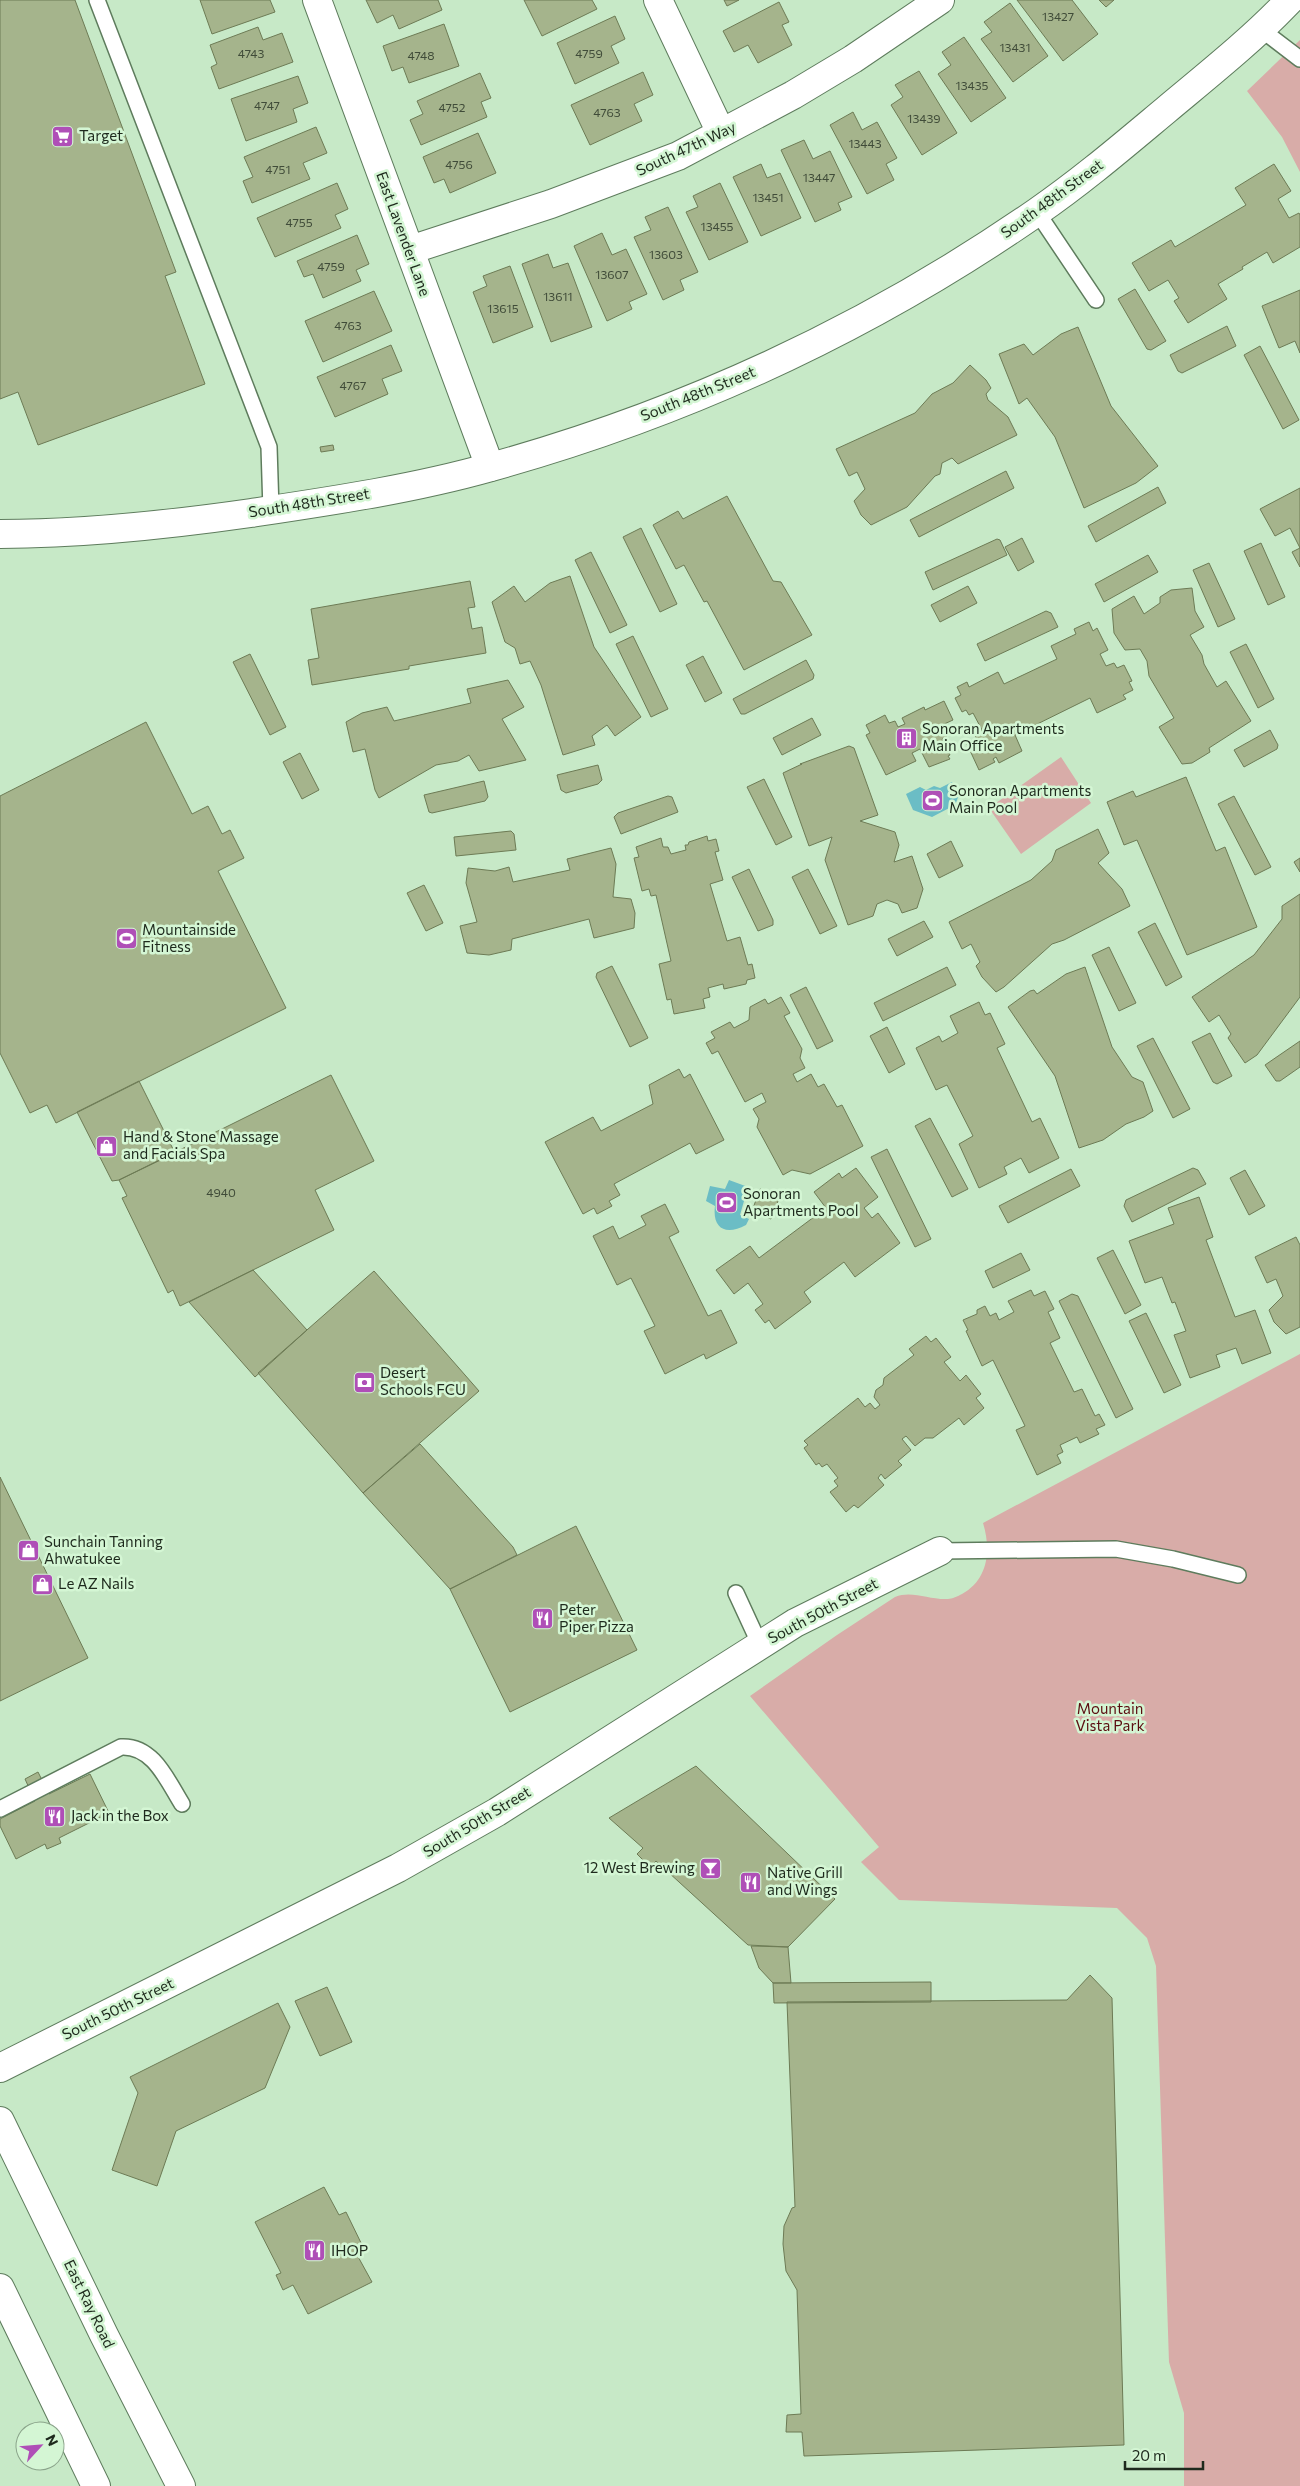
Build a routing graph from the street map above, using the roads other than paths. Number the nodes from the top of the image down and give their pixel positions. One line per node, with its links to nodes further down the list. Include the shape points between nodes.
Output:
1 (97, 0): 13 (lane, via 269,447)
2 (317, 0): 10 (street, East Lavender Lane)
3 (658, 0): 8 (street)
4 (940, 0): 8 (street, South 47th Way, via 853,59)
5 (1290, 0): 6 (street, South 48th Street)
6 (1262, 30): 7 (lane); 9 (street, South 48th Street, via 1102,164)
7 (1300, 58)
8 (722, 133): 10 (street, South 47th Way, via 678,156 621,179)
9 (1037, 212): 11 (lane); 12 (street, South 48th Street, via 876,312 762,369 562,446)
10 (410, 250): 12 (street, East Lavender Lane)
11 (1096, 300)
12 (490, 467): 13 (street, South 48th Street, via 384,491)
13 (271, 510): 14 (street, South 48th Street, via 122,529)
14 (0, 534)
15 (940, 1551): 16 (lane, via 1116,1549); 18 (street, South 50th Street, via 795,1623)
16 (1238, 1575)
17 (736, 1593): 18 (lane)
18 (760, 1645): 21 (street, South 50th Street, via 497,1812 398,1868)
19 (182, 1804): 20 (lane, via 150,1756 131,1747 121,1748)
20 (0, 1809)
21 (0, 2068)
22 (0, 2121): 25 (street, East Ray Road)
23 (0, 2288): 24 (street)
24 (96, 2486)
25 (181, 2486)

